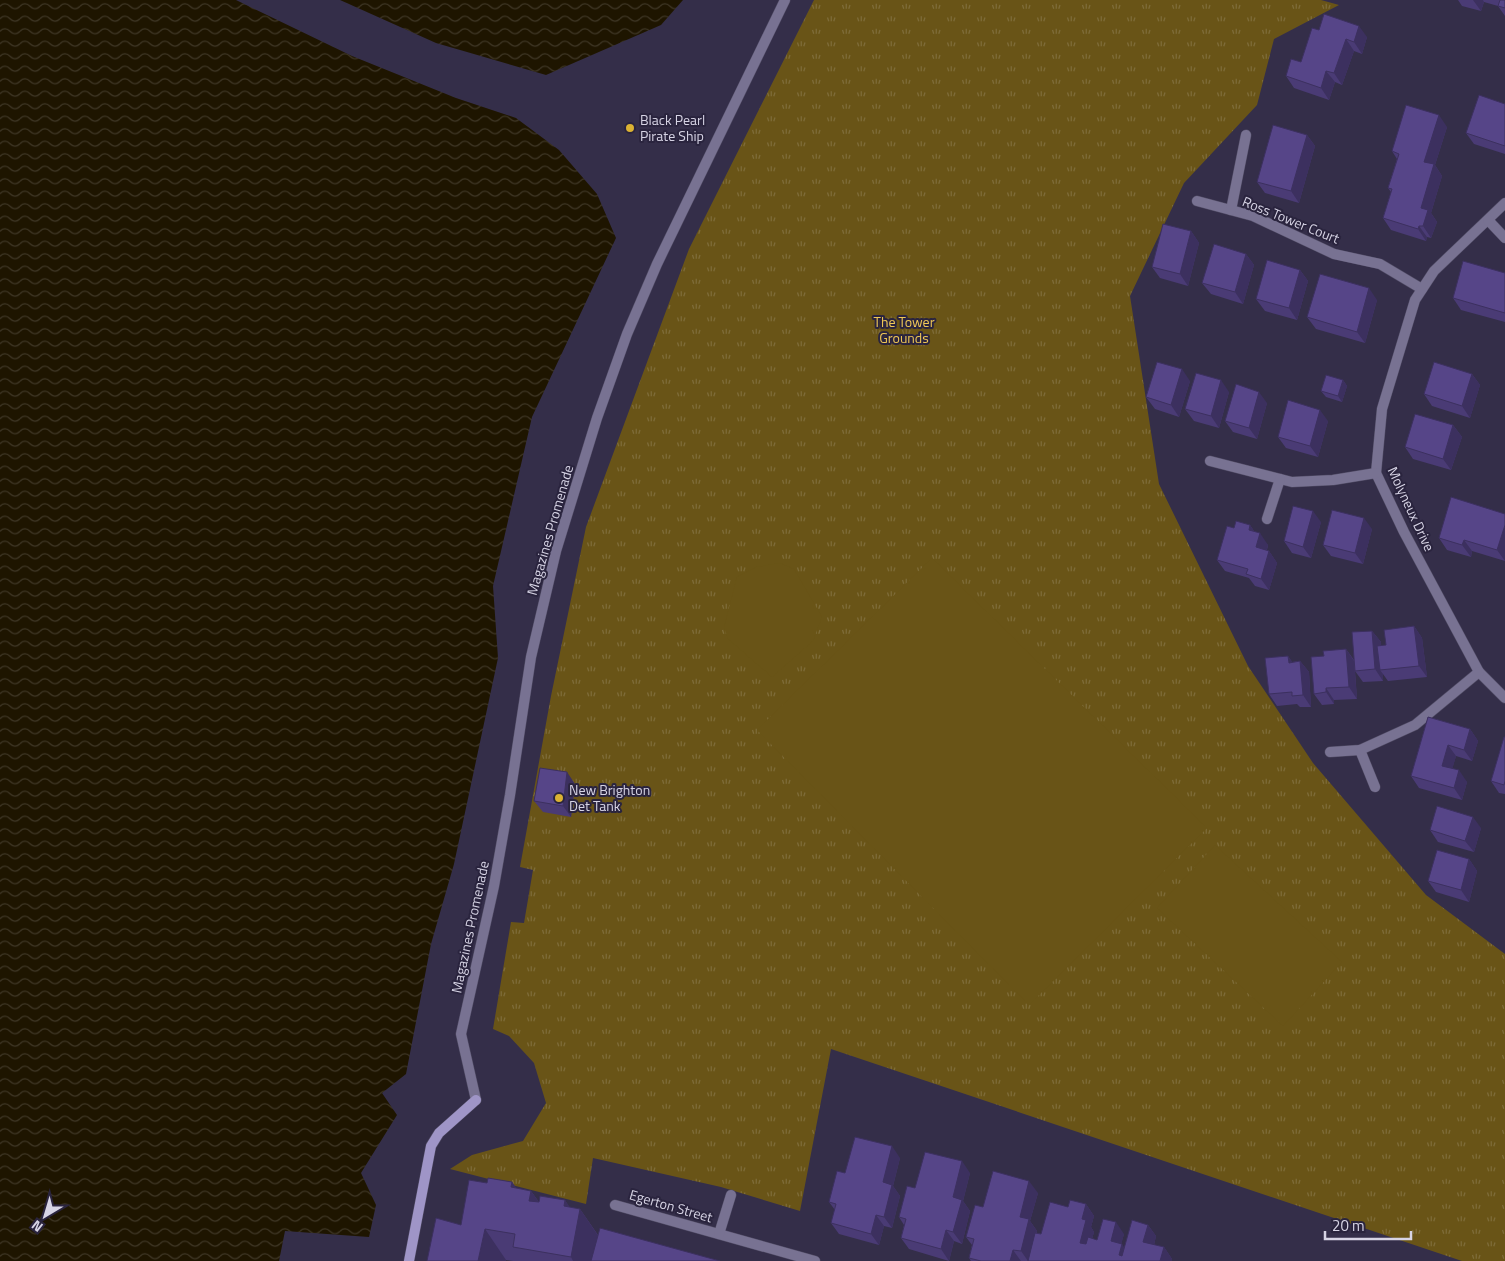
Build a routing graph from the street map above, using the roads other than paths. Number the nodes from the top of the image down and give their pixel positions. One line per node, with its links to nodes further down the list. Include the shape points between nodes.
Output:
1 (785, 0): 21 (street, Magazines Promenade, via 656,264 597,418 556,551 531,657 494,886 460,1034 476,1100 439,1133 430,1146)
2 (1246, 135): 5 (street, Ross Tower Court)
3 (1197, 201): 5 (street, Ross Tower Court)
4 (1505, 203): 6 (street, Molyneux Drive)
5 (1231, 210): 8 (street, Ross Tower Court, via 1253,216 1334,254 1380,264)
6 (1488, 220): 7 (street); 8 (street, Molyneux Drive, via 1434,272)
7 (1505, 238)
8 (1422, 289): 10 (street, Molyneux Drive, via 1415,300 1382,409)
9 (1210, 461): 11 (street)
10 (1376, 473): 11 (street, via 1333,480 1292,482); 13 (street, Molyneux Drive)
11 (1280, 479): 12 (street)
12 (1267, 519)
13 (1479, 672): 14 (street, Molyneux Drive); 15 (street, via 1414,725)
14 (1505, 698)
15 (1360, 750): 16 (street); 17 (street)
16 (1330, 752)
17 (1375, 787)
18 (731, 1196): 20 (street, Egerton Street)
19 (615, 1204): 20 (street, Egerton Street)
20 (719, 1234): 22 (street, Egerton Street)
21 (409, 1261)
22 (815, 1261)

